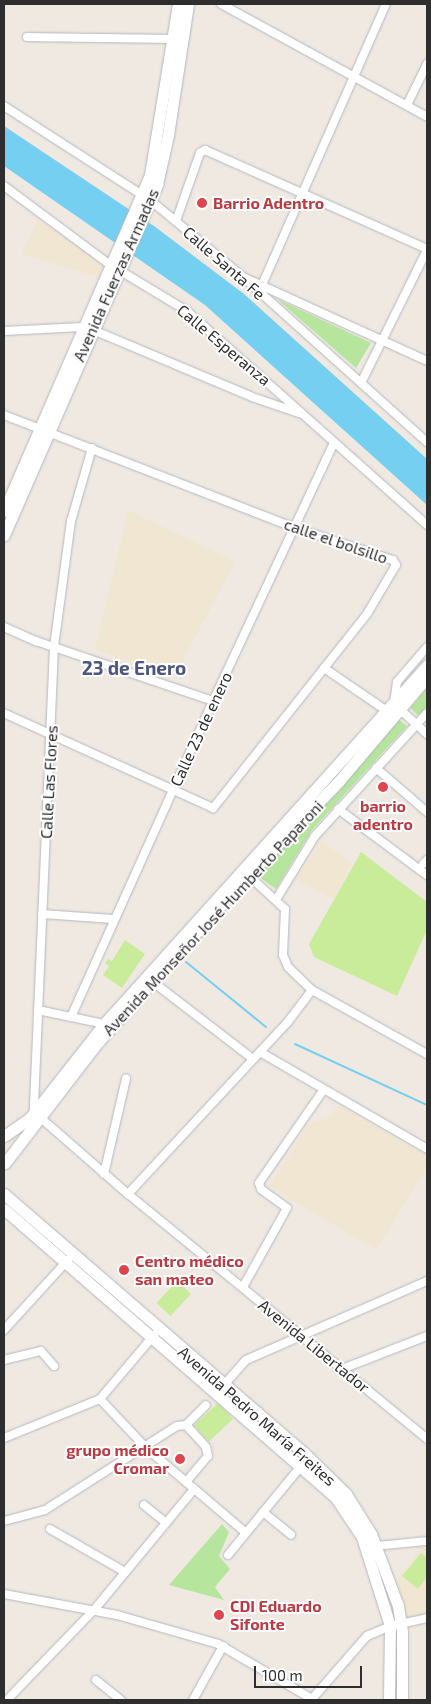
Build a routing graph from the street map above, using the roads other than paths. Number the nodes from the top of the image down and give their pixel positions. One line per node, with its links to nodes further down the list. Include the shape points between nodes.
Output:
1 (178, 4): 6 (street, Avenida Fuerzas Armadas)
2 (188, 4): 14 (street, Avenida Fuerzas Armadas, via 168,135)
3 (221, 4): 8 (street)
4 (386, 4): 8 (street)
5 (27, 37): 6 (street)
6 (173, 39): 14 (street, Avenida Fuerzas Armadas)
7 (427, 64): 9 (street)
8 (354, 76): 9 (street); 13 (street)
9 (406, 105): 11 (street)
10 (4, 106): 14 (street, Calle Santa Fe)
11 (427, 117)
12 (4, 186): 17 (street, Calle Esperanza)
13 (301, 191): 15 (street, via 205,150 200,153); 16 (street); 19 (street)
14 (145, 200): 15 (street, Calle Santa Fe); 17 (street, Avenida Fuerzas Armadas)
15 (176, 221): 18 (street, Calle Santa Fe)
16 (427, 250): 22 (street)
17 (115, 265): 20 (street, Avenida Fuerzas Armadas); 25 (street, Calle Esperanza, via 187,311)
18 (243, 277): 19 (street); 24 (street, Calle Santa Fe)
19 (262, 285): 22 (street)
20 (87, 328): 21 (street); 25 (street, via 252,397); 27 (street, Avenida Fuerzas Armadas)
21 (4, 331)
22 (384, 340): 23 (street); 24 (street)
23 (427, 361)
24 (361, 384): 28 (street, Calle Santa Fe)
25 (303, 414): 29 (street, Calle Esperanza)
26 (4, 415): 27 (street, calle el bolsillo)
27 (43, 431): 30 (street, calle el bolsillo); 31 (street, Avenida Fuerzas Armadas); 34 (street, Avenida Fuerzas Armadas)
28 (427, 442)
29 (334, 443): 32 (street, Calle Esperanza); 33 (street, Calle 23 de enero)
30 (92, 448): 33 (street, calle el bolsillo); 36 (street, Calle Las Flores, via 71,521)
31 (4, 511)
32 (427, 525)
33 (296, 528): 39 (street, calle el bolsillo, via 393,560 396,565 367,614); 41 (street, Calle 23 de enero)
34 (4, 535)
35 (4, 627): 36 (street)
36 (54, 646): 41 (street); 47 (street, Calle Las Flores)
37 (427, 647): 42 (street, via 397,682)
38 (427, 665): 42 (street, Avenida Monseñor José Humberto Paparoni)
39 (324, 668): 42 (street); 49 (street, calle el bolsillo, via 213,808)
40 (427, 677): 42 (street, Avenida Monseñor José Humberto Paparoni)
41 (213, 701): 49 (street, Calle 23 de enero)
42 (393, 708): 45 (street); 52 (street, Avenida Monseñor José Humberto Paparoni, via 339,781); 61 (street, Avenida Monseñor José Humberto Paparoni)
43 (427, 713): 45 (street)
44 (4, 714): 47 (street)
45 (417, 725): 46 (street); 48 (street)
46 (427, 734)
47 (52, 735): 49 (street); 55 (street, Calle Las Flores)
48 (376, 768): 50 (street); 51 (street)
49 (172, 792): 56 (street, Calle 23 de enero)
50 (338, 809): 53 (street); 54 (street, via 314,836)
51 (427, 812)
52 (248, 875): 54 (street); 57 (street, Avenida Monseñor José Humberto Paparoni)
53 (427, 875)
54 (277, 898): 58 (street, via 285,909 284,961)
55 (42, 914): 56 (street); 59 (street, Calle Las Flores)
56 (113, 919): 60 (street, Calle 23 de enero)
57 (153, 982): 64 (street); 67 (street, Avenida Monseñor José Humberto Paparoni)
58 (312, 990): 62 (street); 63 (street)
59 (38, 1010): 60 (street); 67 (street, Calle Las Flores)
60 (71, 1017): 61 (street)
61 (104, 1024): 67 (street, Avenida Monseñor José Humberto Paparoni)
62 (260, 1052): 64 (street); 66 (street)
63 (426, 1052)
64 (253, 1060): 73 (street)
65 (126, 1079): 71 (street)
66 (324, 1089): 69 (street); 77 (street, via 260,1183 261,1188 287,1208)
67 (37, 1115): 68 (street, Avenida Monseñor José Humberto Paparoni); 70 (street, Avenida Monseñor José Humberto Paparoni); 71 (street, Avenida Libertador)
68 (4, 1136)
69 (427, 1148)
70 (4, 1160)
71 (104, 1174): 73 (street, Avenida Libertador)
72 (4, 1194): 75 (street, Avenida Pedro María Freites)
73 (128, 1194): 77 (street, Avenida Libertador)
74 (4, 1209): 75 (street, Avenida Pedro María Freites)
75 (69, 1259): 78 (street); 79 (street, Avenida Pedro María Freites)
76 (427, 1281): 80 (street)
77 (243, 1288): 80 (street, Avenida Libertador)
78 (4, 1330)
79 (155, 1334): 85 (street, Avenida Pedro María Freites); 86 (street)
80 (301, 1335): 84 (street, Avenida Libertador); 85 (street, via 246,1360)
81 (427, 1336): 84 (street)
82 (4, 1360): 83 (street, via 40,1351)
83 (54, 1366)
84 (342, 1369): 90 (street, Avenida Libertador)
85 (219, 1390): 92 (street, Avenida Pedro María Freites); 103 (street, Avenida Pedro María Freites, via 329,1476 346,1494)
86 (100, 1399): 89 (street); 91 (street)
87 (206, 1405): 88 (street)
88 (186, 1425): 91 (street, via 177,1426); 93 (street, via 203,1443 208,1456)
89 (4, 1438)
90 (427, 1439)
91 (145, 1447): 93 (street); 97 (street, via 45,1510)
92 (301, 1466): 96 (street); 109 (street, Avenida Pedro María Freites, via 336,1498 362,1537)
93 (186, 1482): 94 (street)
94 (194, 1489): 98 (street); 100 (street)
95 (144, 1505): 98 (street)
96 (263, 1512): 100 (street); 101 (street)
97 (4, 1521)
98 (166, 1523): 105 (street)
99 (50, 1529): 105 (street)
100 (246, 1532): 104 (street)
101 (291, 1535)
102 (427, 1541): 103 (street)
103 (376, 1546): 109 (street, Avenida Pedro María Freites, via 390,1582)
104 (228, 1555)
105 (125, 1572): 107 (street)
106 (4, 1594): 107 (street)
107 (94, 1610): 110 (street); 112 (street)
108 (427, 1618): 109 (street)
109 (396, 1626): 115 (street, via 367,1636); 116 (street, Avenida Pedro María Freites); 117 (street, Avenida Pedro María Freites)
110 (223, 1646): 114 (street); 115 (street)
111 (96, 1680): 113 (street)
112 (7, 1700)
113 (121, 1700)
114 (193, 1700)
115 (313, 1700)
116 (389, 1700)
117 (402, 1700)

